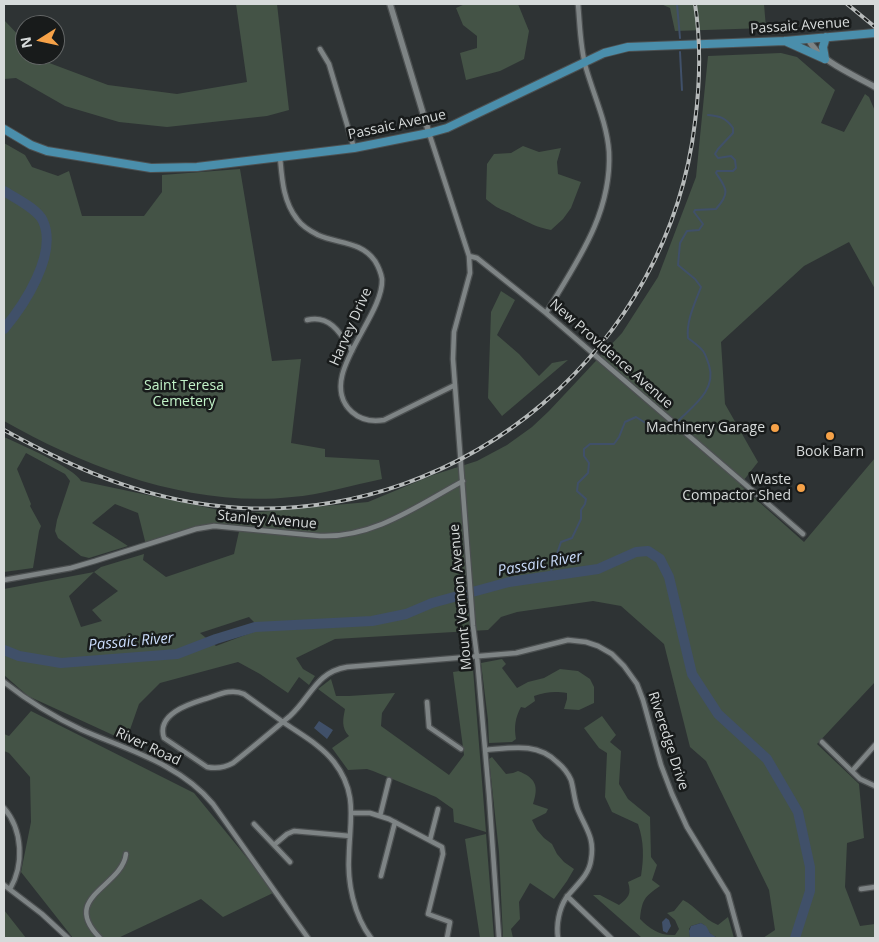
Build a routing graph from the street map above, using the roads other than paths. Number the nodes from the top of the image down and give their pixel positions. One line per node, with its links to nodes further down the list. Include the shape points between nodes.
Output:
1 (390, 4): 12 (street)
2 (578, 4): 9 (street)
3 (875, 33): 4 (main road, Passaic Avenue)
4 (826, 37): 5 (main road, Passaic Avenue); 8 (main road)
5 (808, 39): 6 (main road, Passaic Avenue); 8 (street)
6 (785, 41): 8 (main road); 9 (main road, Passaic Avenue, via 643,45 616,50)
7 (320, 49): 13 (street, via 329,64)
8 (824, 59): 10 (street)
9 (585, 62): 12 (main road, Passaic Avenue, via 466,120); 16 (street, via 609,152 607,187 598,222)
10 (875, 87)
11 (4, 129): 14 (main road, Passaic Avenue, via 46,151 150,168 197,167)
12 (428, 133): 13 (main road, Passaic Avenue); 15 (street)
13 (354, 148): 14 (main road, Passaic Avenue)
14 (280, 157): 18 (street, Harvey Drive, via 286,199 300,222 318,235 360,247 380,271 382,280 377,299)
15 (470, 256): 16 (street, New Providence Avenue, via 477,258); 19 (street, Mount Vernon Avenue, via 470,273 454,332)
16 (546, 313): 21 (street, New Providence Avenue)
17 (307, 320): 18 (street, via 319,318 329,323)
18 (352, 351): 19 (street, Harvey Drive, via 342,374 340,392 344,403 360,418 384,420)
19 (455, 385): 20 (street, Mount Vernon Avenue)
20 (463, 481): 22 (street, Stanley Avenue, via 394,519 351,535 337,537 205,527 71,568); 23 (street, Mount Vernon Avenue)
21 (803, 534)
22 (4, 580)
23 (477, 657): 26 (street, Riveredge Drive, via 338,669 318,681); 30 (street, Mount Vernon Avenue); 59 (street, Riveredge Drive, via 516,653 568,640 598,646 624,666 640,692 661,765 682,817 730,897)
24 (4, 682): 53 (street, River Road, via 66,722 167,767 195,785)
25 (427, 702): 29 (street, via 429,727)
26 (283, 722): 26 (street, Riveredge Drive, via 244,694 233,691 179,708 164,724 163,735 168,742 204,765 216,768 233,763); 36 (street, via 335,763 346,783)
27 (822, 742): 31 (street)
28 (875, 745): 31 (street)
29 (460, 749)
30 (485, 750): 50 (street, via 534,748 556,760 570,778 576,805 590,833 592,861); 56 (street, Mount Vernon Avenue)
31 (852, 770): 33 (street, via 860,779)
32 (389, 780): 37 (street)
33 (875, 786)
34 (4, 808): 48 (street, via 16,829 19,846 17,873)
35 (438, 809): 41 (street)
36 (352, 813): 37 (street); 40 (street)
37 (380, 816): 38 (street)
38 (396, 822): 41 (street); 45 (street)
39 (254, 824): 42 (street)
40 (350, 836): 42 (street, via 290,832); 54 (street, via 349,868 354,901)
41 (430, 840): 55 (street, via 440,846 443,854 428,914 450,922)
42 (274, 846): 44 (street)
43 (126, 854): 52 (street, via 125,863 86,908 89,926)
44 (290, 862)
45 (381, 876)
46 (4, 885): 48 (street)
47 (875, 887): 49 (street)
48 (10, 889): 51 (street)
49 (862, 889)
50 (567, 896): 57 (street, via 561,909); 58 (street)
51 (68, 938)
52 (100, 938)
53 (308, 938)
54 (372, 938)
55 (446, 938)
56 (499, 938)
57 (558, 938)
58 (611, 938)
59 (740, 938)

